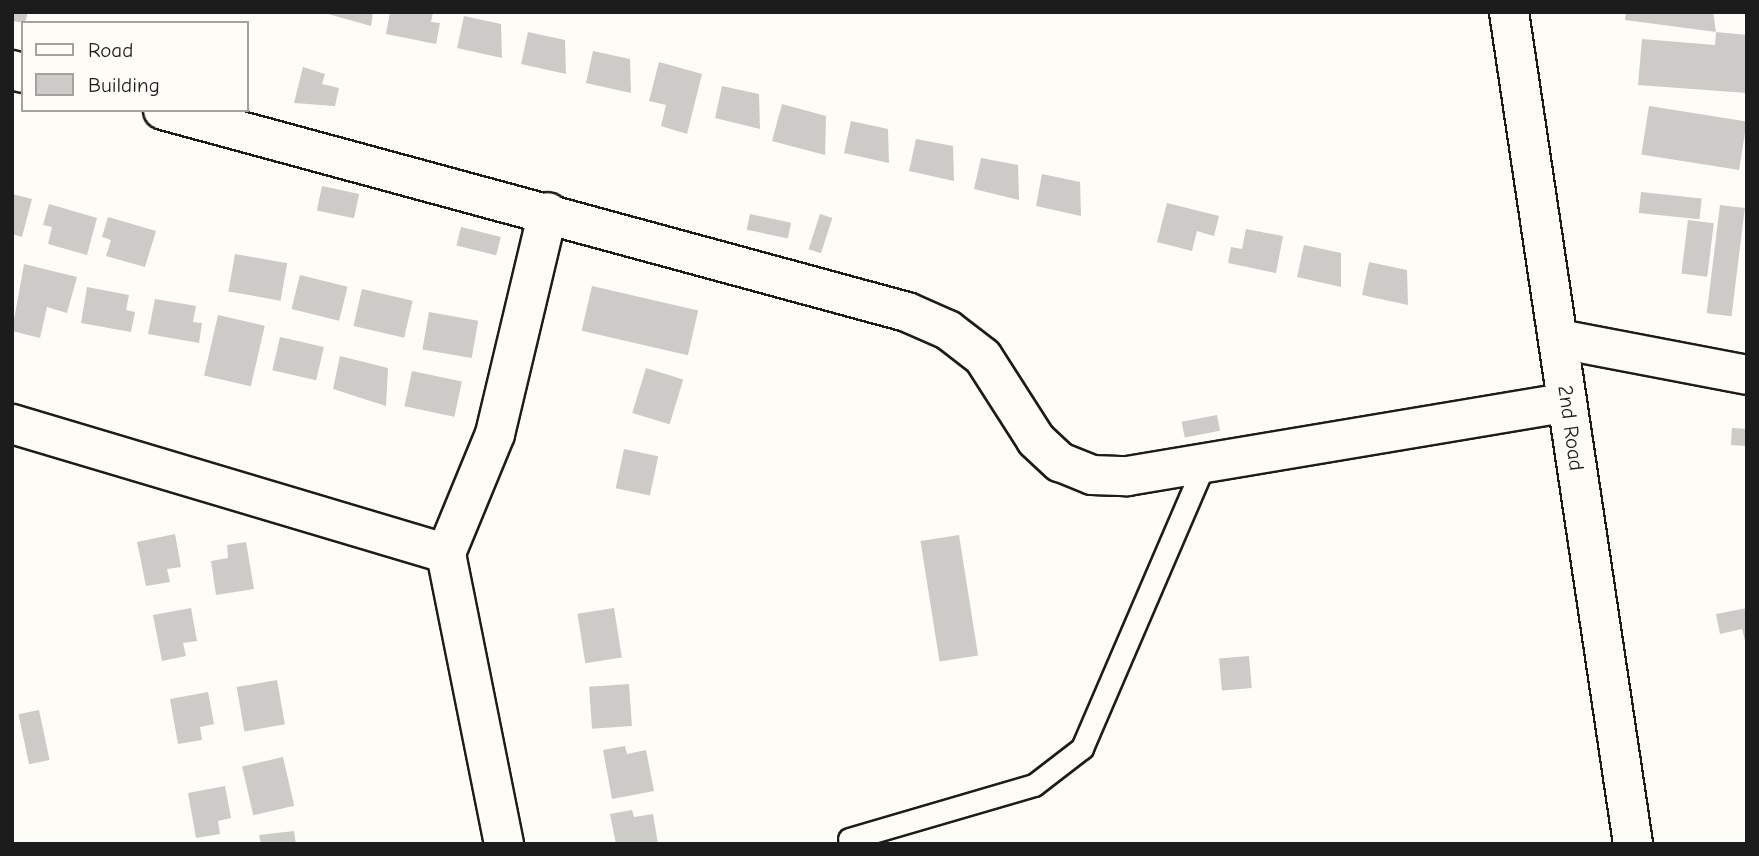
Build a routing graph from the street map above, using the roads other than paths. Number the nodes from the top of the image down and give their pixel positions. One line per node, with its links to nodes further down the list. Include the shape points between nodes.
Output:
1 (1509, 12): 4 (street, 2nd Road)
2 (171, 112): 3 (street)
3 (548, 212): 8 (street, via 907,312 948,330 983,357 1036,440 1060,462 1092,475); 9 (street, via 495,434)
4 (1559, 339): 5 (street); 6 (street, 2nd Road)
5 (1747, 375)
6 (1567, 402): 8 (street); 12 (street, 2nd Road)
7 (12, 424): 9 (street)
8 (1205, 462): 10 (lane, via 1082,748 1034,785)
9 (446, 553): 11 (street)
10 (849, 839)
11 (504, 844)
12 (1633, 844)

